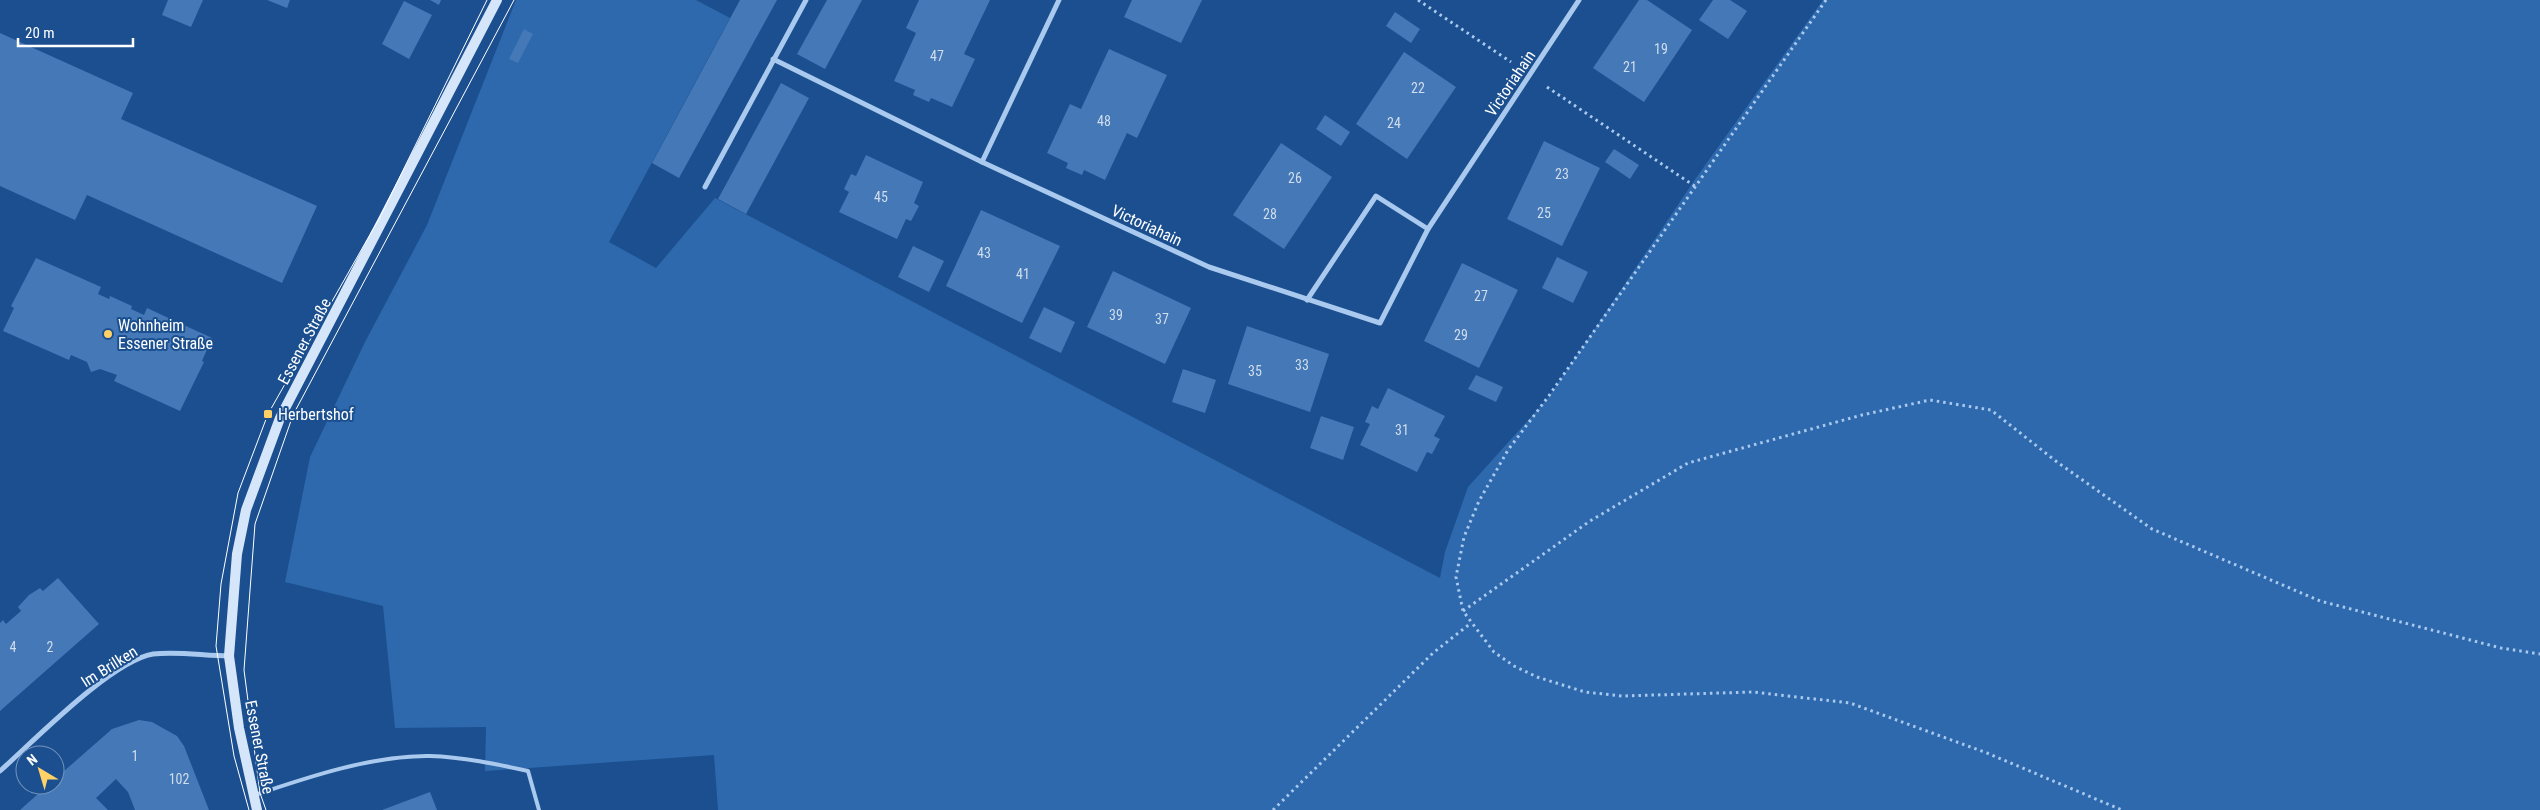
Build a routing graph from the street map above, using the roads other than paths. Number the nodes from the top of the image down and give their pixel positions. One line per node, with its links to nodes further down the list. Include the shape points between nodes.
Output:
1 (497, 0): 10 (main road, Essener Straße, via 280,418 246,510 237,554)
2 (806, 0): 5 (street)
3 (1059, 0): 6 (street)
4 (1579, 0): 8 (street, Victoriahain)
5 (773, 59): 6 (street, Victoriahain); 7 (street)
6 (982, 162): 9 (street, Victoriahain, via 1209,267)
7 (706, 187)
8 (1428, 229): 9 (street, Victoriahain, via 1380,323); 9 (street, via 1376,196)
9 (1307, 300)
10 (229, 656): 11 (street, Im Brilken, via 151,655 127,665 97,684); 12 (main road, Essener Straße)
11 (0, 771)
12 (252, 795): 13 (main road, Essener Straße); 14 (lane, via 364,763 429,756 482,761 528,771)
13 (257, 810)
14 (539, 810)

